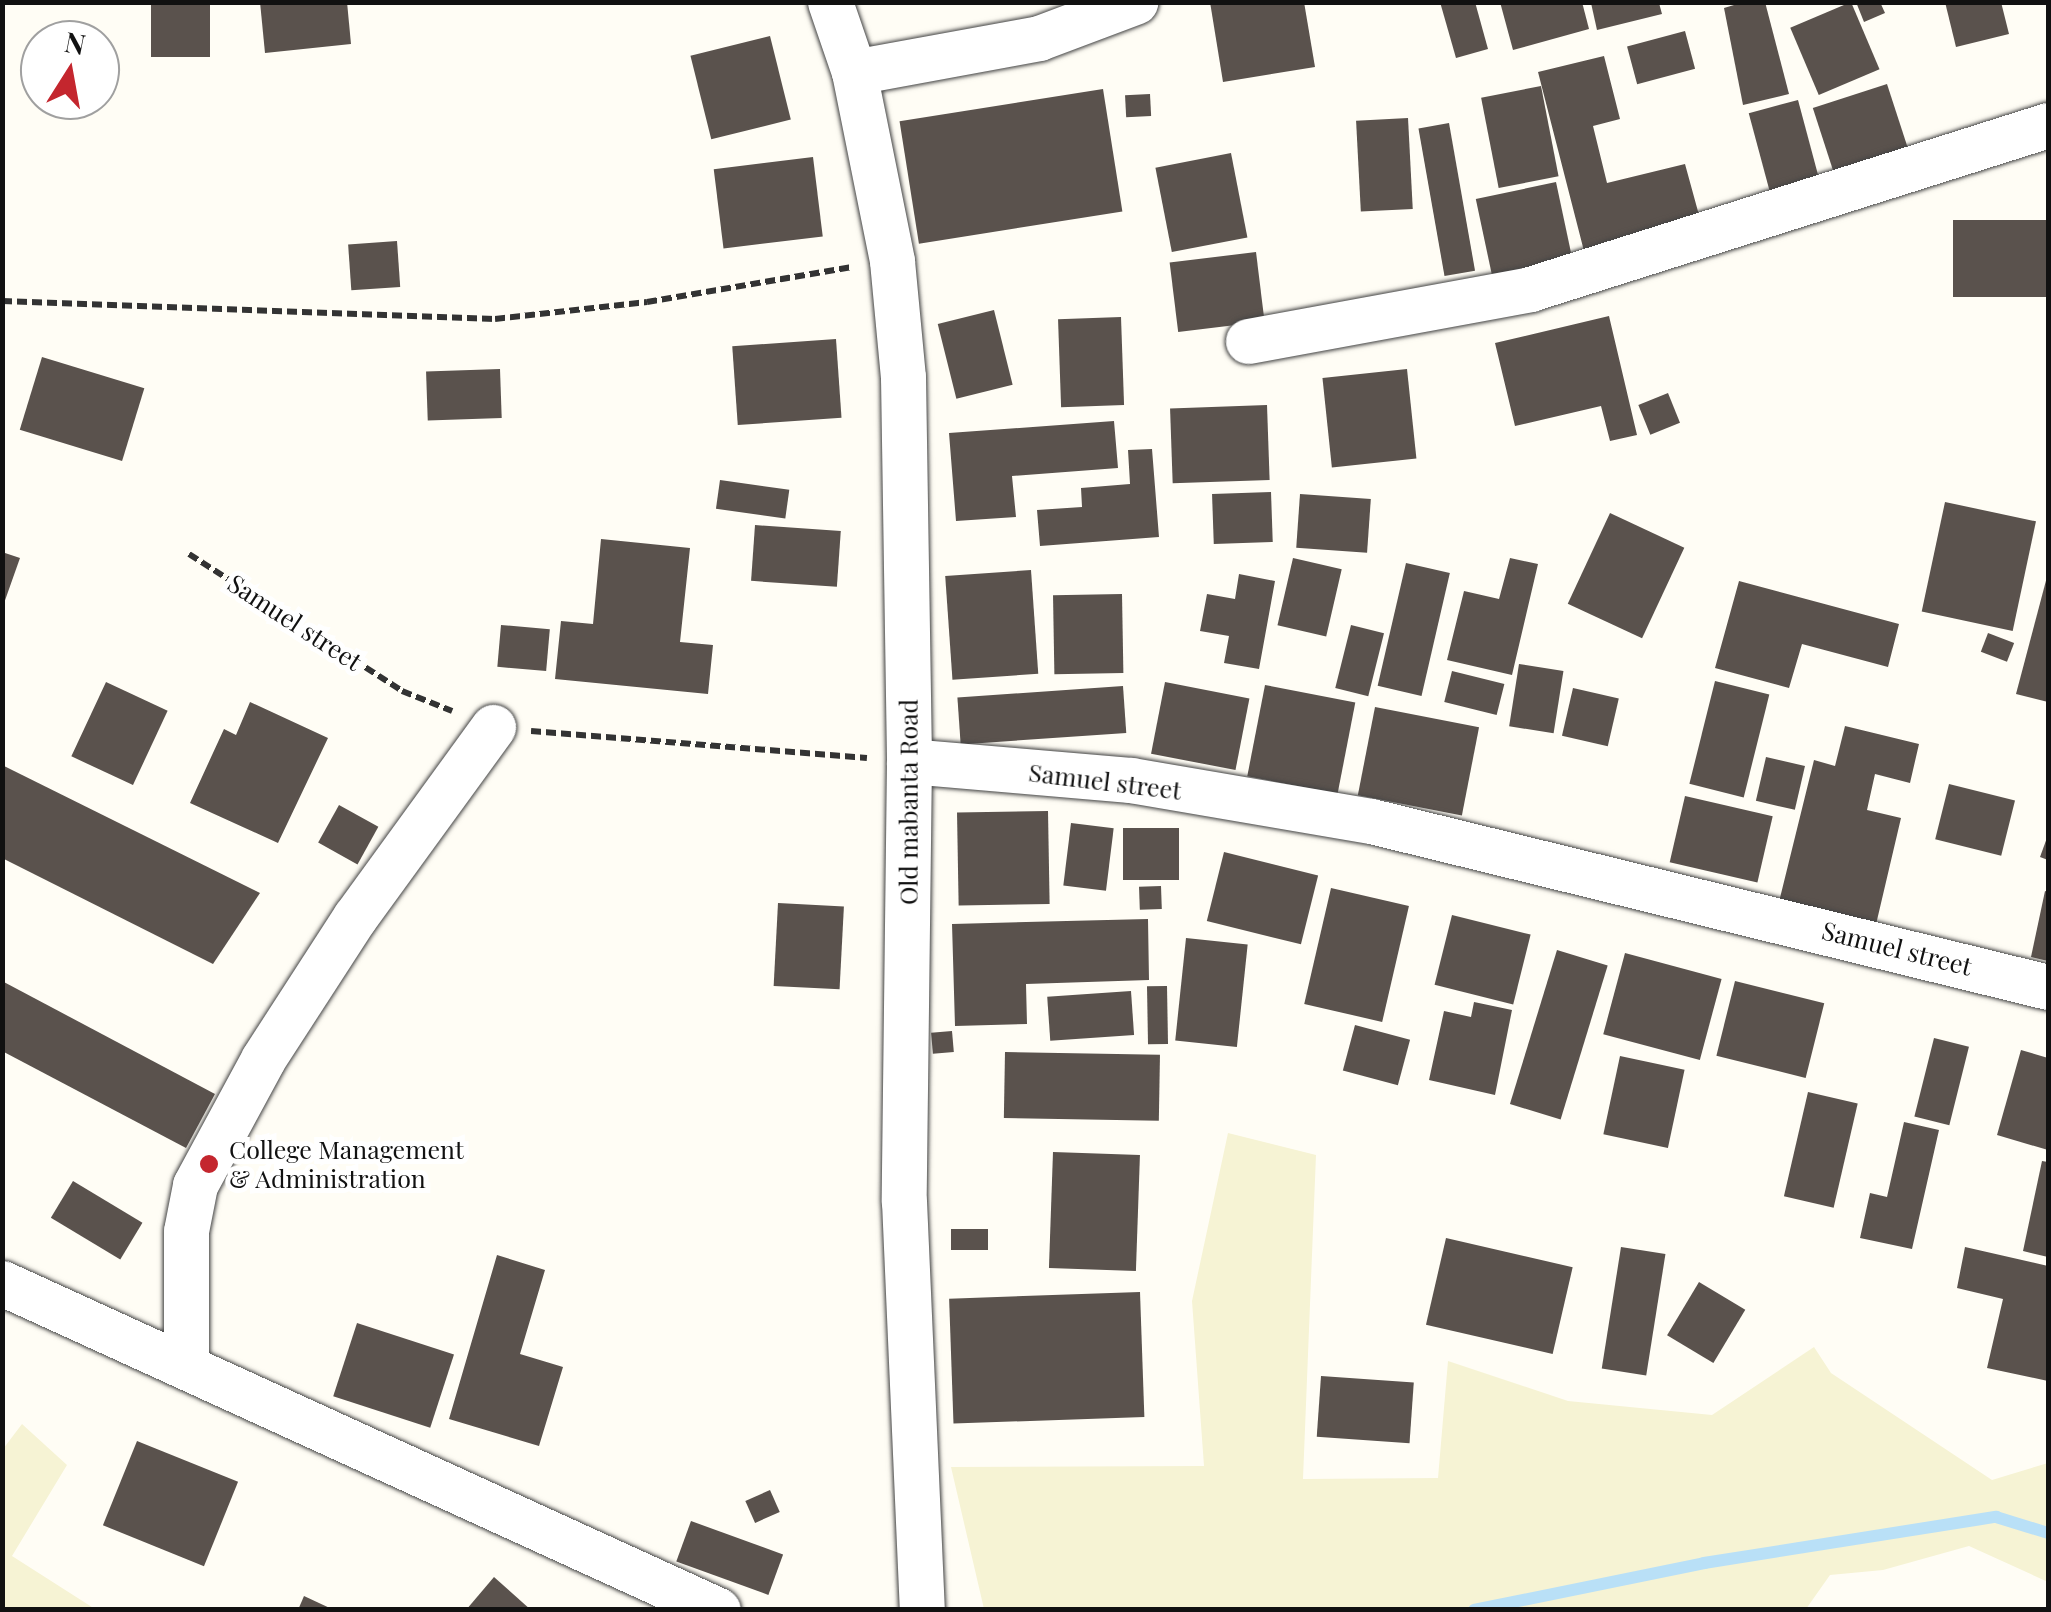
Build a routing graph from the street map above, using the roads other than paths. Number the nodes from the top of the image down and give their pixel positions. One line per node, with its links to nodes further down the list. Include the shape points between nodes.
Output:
1 (830, 2): 3 (street, Old mabanta Road)
2 (1135, 2): 3 (street, via 1038,38)
3 (854, 72): 7 (street, Old mabanta Road, via 892,260 903,377)
4 (2048, 125): 5 (street, via 1530,288)
5 (1248, 340)
6 (493, 727): 10 (street, via 263,1059 195,1185 186,1231)
7 (909, 761): 8 (street, Samuel street, via 1131,780 1371,822); 12 (street, Old mabanta Road, via 904,1201)
8 (2048, 987)
9 (2, 1283): 10 (street)
10 (186, 1366): 11 (street)
11 (718, 1610)
12 (922, 1610)

